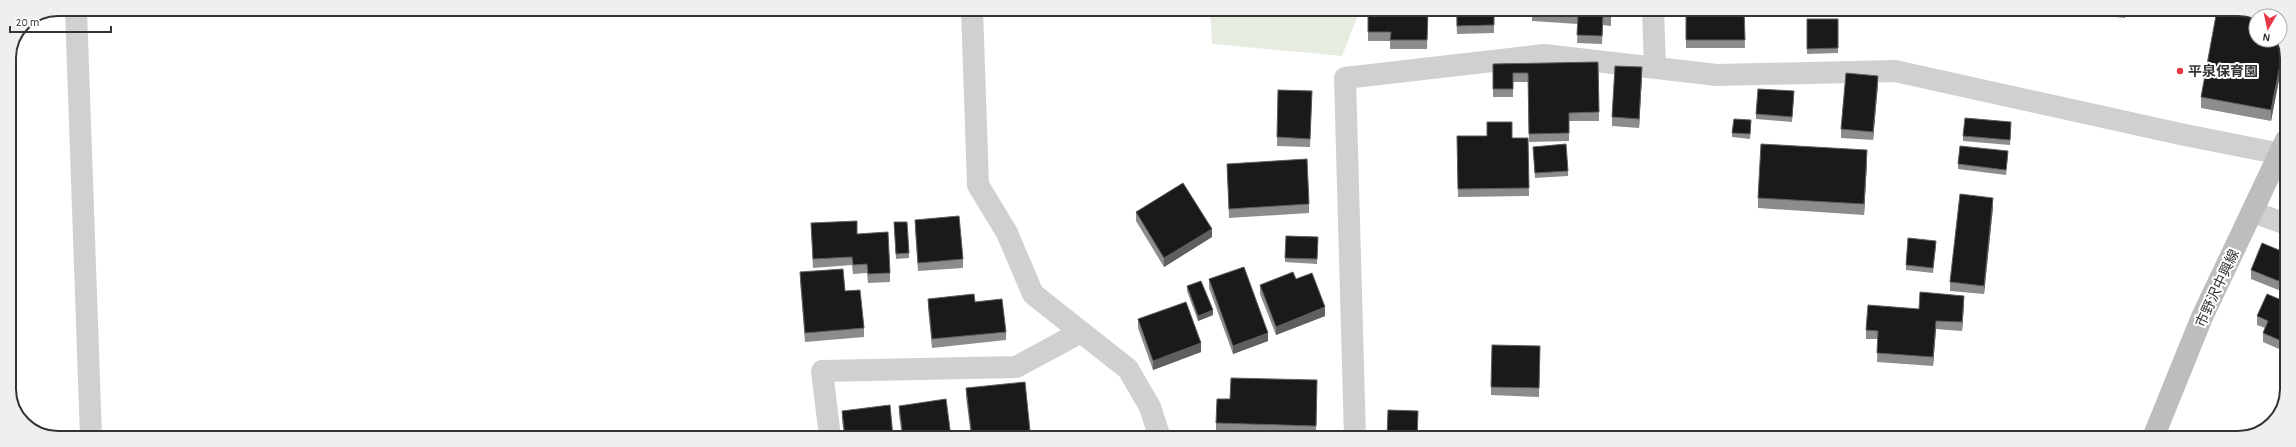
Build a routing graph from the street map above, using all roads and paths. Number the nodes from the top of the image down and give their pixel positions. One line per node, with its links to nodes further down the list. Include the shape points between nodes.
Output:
1 (76, 16): 10 (street)
2 (972, 16): 9 (street, via 978,185 1007,233 1033,294)
3 (1653, 16): 4 (street)
4 (1655, 67): 5 (street, via 1717,75 1895,71 2185,135); 13 (street, via 1544,55 1345,78)
5 (2280, 147)
6 (2280, 155): 7 (main road, 市野沢中興線)
7 (2253, 212): 8 (street); 14 (main road, 市野沢中興線, via 2202,317)
8 (2280, 222)
9 (1081, 332): 11 (street, via 1016,367 822,371); 12 (street, via 1128,369 1150,407)
10 (91, 431)
11 (829, 431)
12 (1157, 431)
13 (1355, 431)
14 (2156, 431)

